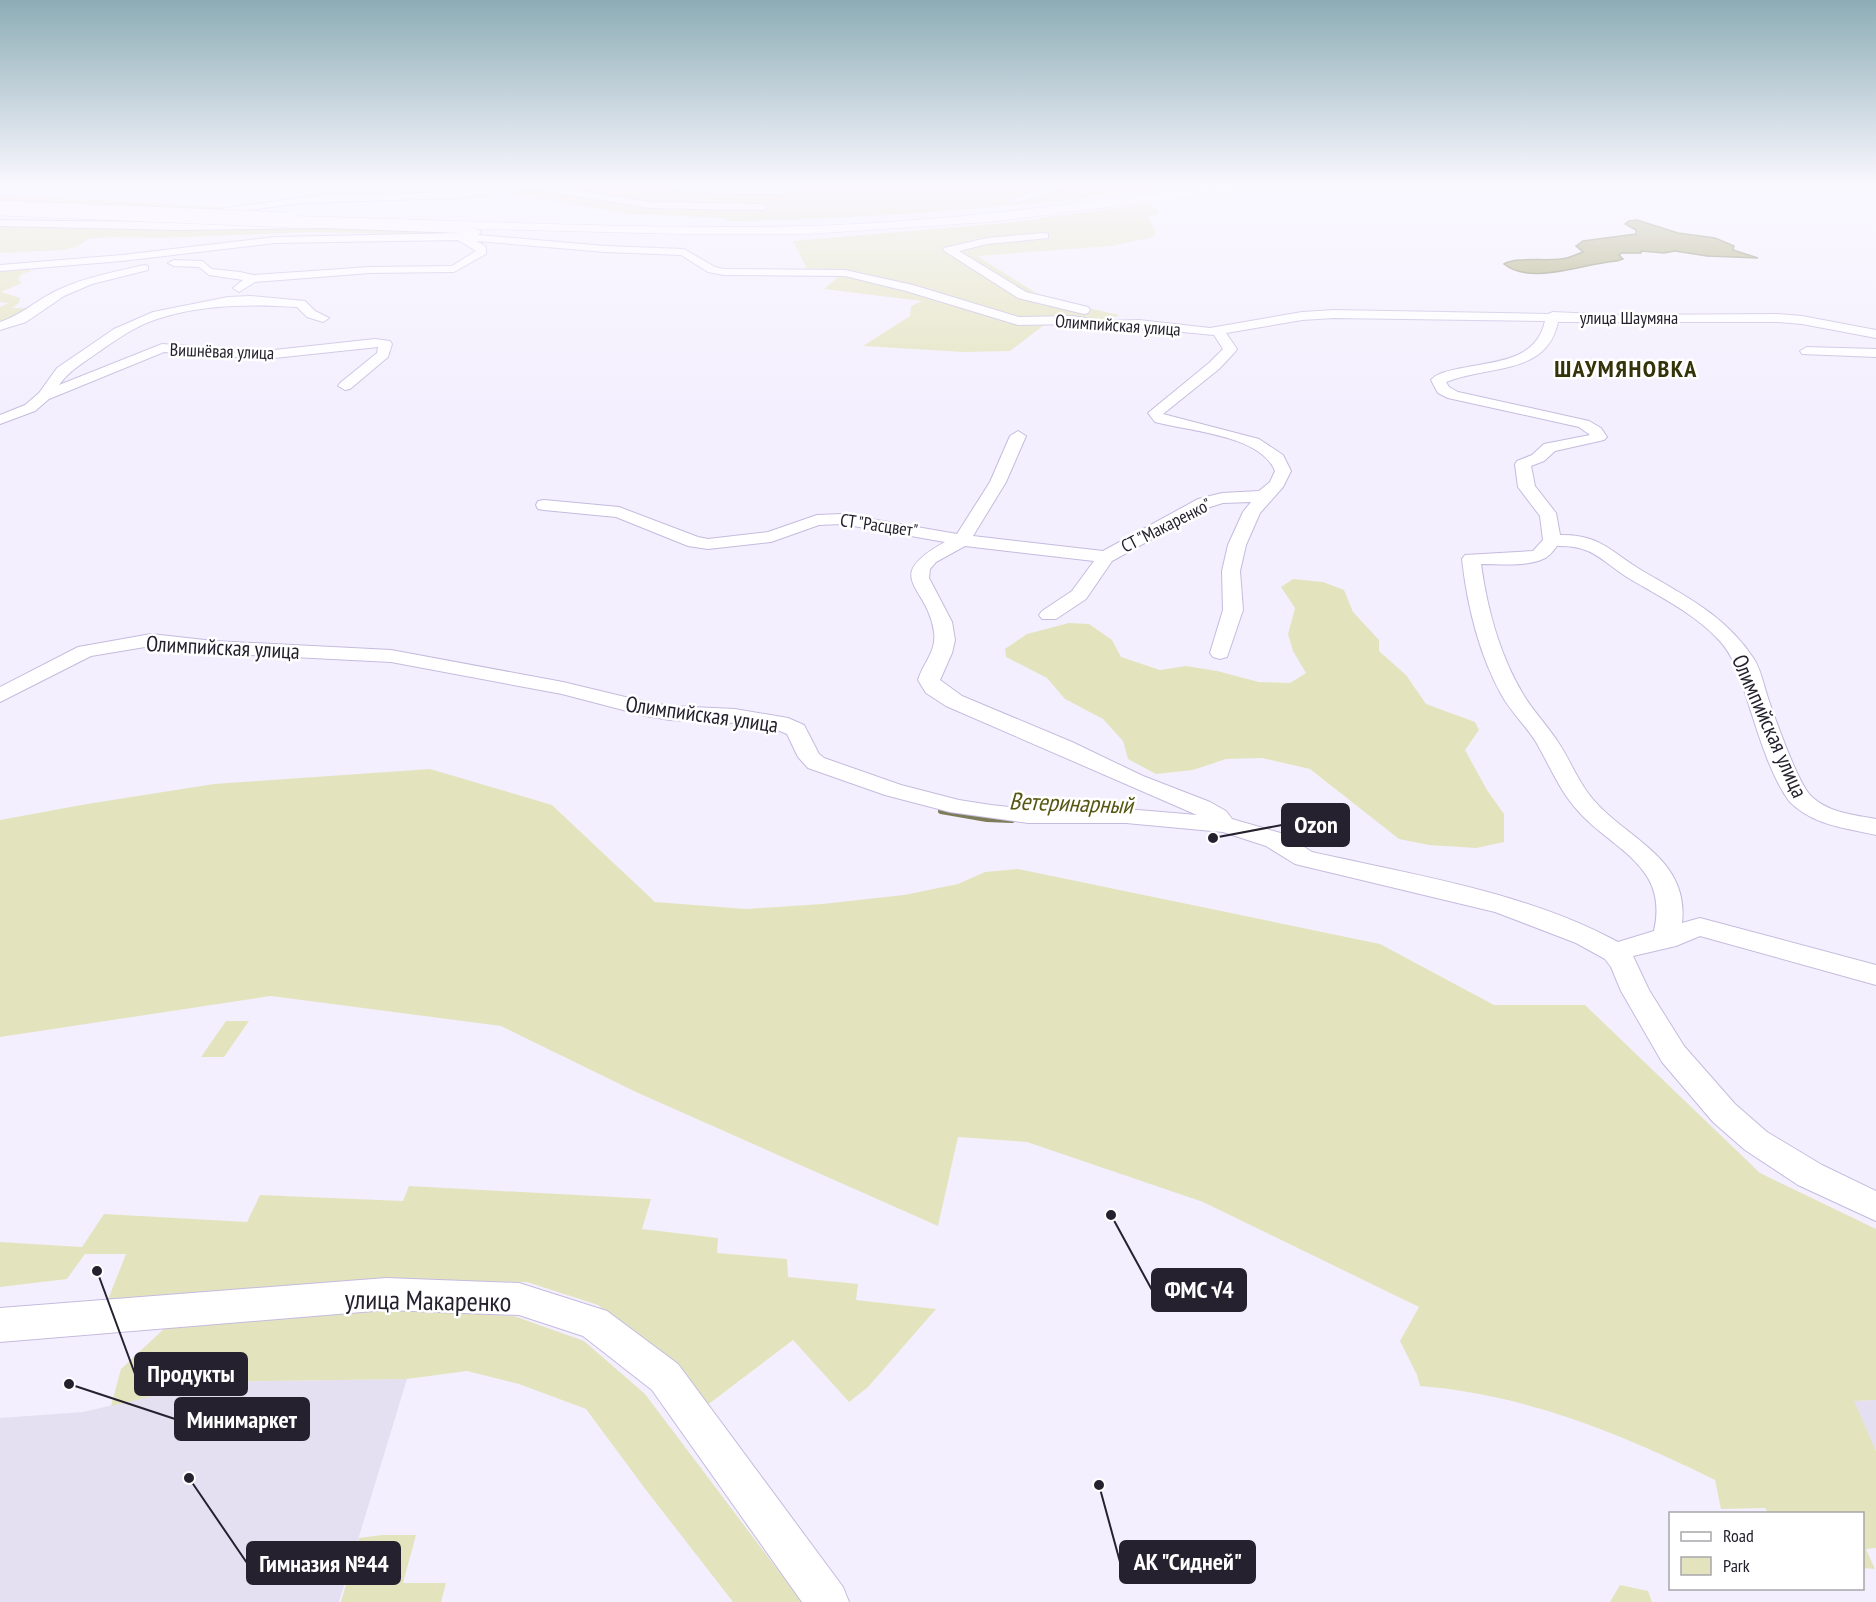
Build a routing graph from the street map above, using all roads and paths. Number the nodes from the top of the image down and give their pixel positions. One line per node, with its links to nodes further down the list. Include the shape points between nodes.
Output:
1 (88, 261): 7 (street)
2 (188, 261): 6 (street)
3 (468, 261): 8 (street, via 454,269 370,270)
4 (696, 261): 13 (street, Олимпийская улица, via 724,272 822,271 862,277 1008,320)
5 (970, 261): 13 (street, via 1022,295)
6 (174, 263): 8 (street, via 202,264 209,272); 14 (street, via 78,286)
7 (0, 268)
8 (252, 279): 9 (street)
9 (228, 301): 12 (street, via 301,304 311,314); 20 (street, via 142,319 62,371)
10 (1380, 314): 11 (street, улица Шаумяна); 15 (street, Олимпийская улица, via 1302,316)
11 (1553, 316): 16 (street, улица Шаумяна, via 1776,318); 26 (street, via 1542,348 1491,368 1451,372 1438,380 1443,390 1453,395 1584,424 1596,431 1599,437 1550,447 1523,464 1523,482 1548,516)
12 (324, 318)
13 (1139, 324): 15 (street, Олимпийская улица)
14 (0, 326)
15 (1218, 331): 23 (street, via 1230,349 1158,410 1156,416 1231,435 1278,458 1283,471 1277,484)
16 (1876, 334)
17 (1807, 351): 18 (street)
18 (1876, 353)
19 (345, 386): 20 (street, Вишнёвая улица, via 383,354 385,344 265,355 162,348)
20 (44, 396): 21 (street, via 20,414)
21 (0, 420)
22 (1018, 436): 25 (street, Олимпийская улица, via 998,482)
23 (1264, 496): 27 (street, СТ "Макаренко", via 1204,503); 29 (street, via 1237,545 1231,571 1233,610)
24 (544, 505): 25 (street, СТ "Расцвет", via 619,512 694,542 726,543 771,537 829,519)
25 (962, 540): 27 (street, СТ "Расцвет"); 31 (street, Олимпийская улица, via 930,558 921,568 924,589 946,633 929,680 934,688 954,701 1201,807)
26 (1552, 541): 32 (street, Олимпийская улица, via 1592,544 1712,621 1745,662 1770,735 1803,803 1819,814); 33 (street, via 1539,555 1471,559 1473,580 1497,660 1512,694 1587,808 1640,854 1666,887 1671,920)
27 (1106, 557): 28 (street, via 1078,595)
28 (1049, 615)
29 (1220, 653)
30 (0, 696): 31 (street, Олимпийская улица, via 85,651 151,640 391,656 563,688 670,713 780,723 796,730 816,763 893,790 959,807 1028,816 1126,816)
31 (1225, 825): 34 (street, Олимпийская улица, via 1275,840 1304,858 1502,905 1586,936)
32 (1876, 827)
33 (1666, 939): 34 (street); 35 (street, via 1693,928 1707,928)
34 (1615, 952): 36 (street, via 1673,1054 1724,1113 1755,1142 1810,1175)
35 (1872, 971)
36 (1876, 1207)
37 (0, 1325): 38 (street, улица Макаренко, via 386,1294 519,1299 594,1323 665,1377)
38 (828, 1602)

